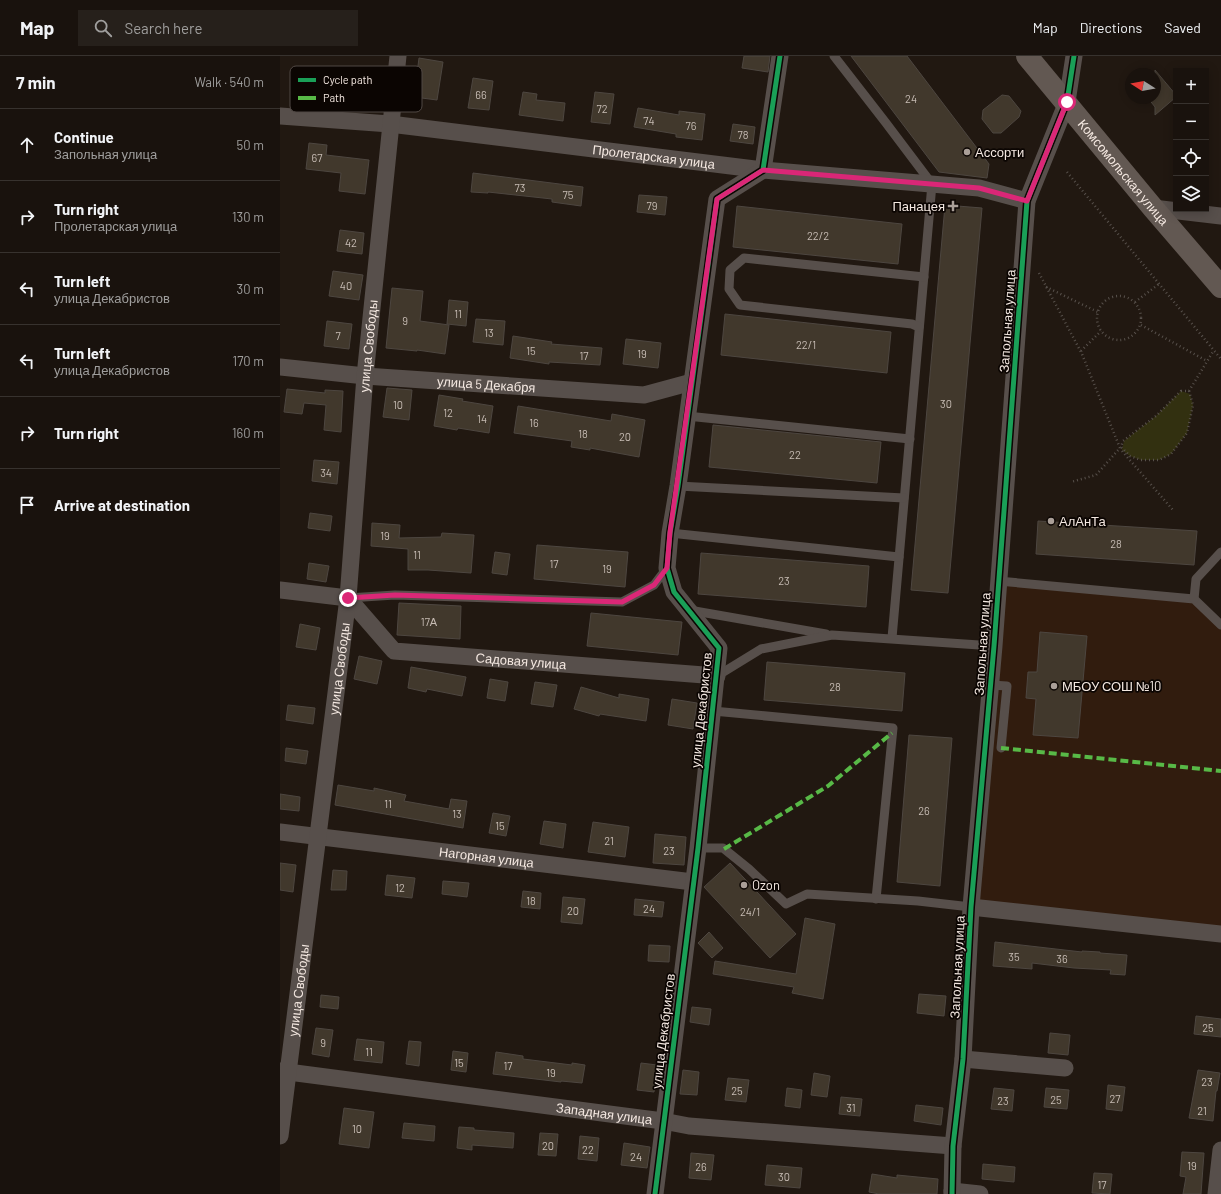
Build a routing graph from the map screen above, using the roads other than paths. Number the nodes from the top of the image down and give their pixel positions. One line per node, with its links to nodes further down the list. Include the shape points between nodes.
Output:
1 (398, 56): 6 (street, улица Свободы)
2 (780, 56): 11 (street)
3 (834, 56): 12 (lane)
4 (1028, 56): 7 (main road, Комсомольская улица)
5 (1074, 56): 7 (street, Запольная улица)
6 (397, 66)
7 (1067, 102): 13 (street, Запольная улица); 14 (main road, Комсомольская улица)
8 (391, 112): 10 (street, улица Свободы)
9 (280, 116): 10 (street, Пролетарская улица)
10 (390, 124): 11 (street, Пролетарская улица); 20 (street, улица Свободы)
11 (763, 170): 12 (street, Пролетарская улица); 21 (street, улица Декабристов, via 717,199)
12 (932, 184): 13 (street, Пролетарская улица, via 979,188); 16 (lane)
13 (1027, 201): 30 (street, Запольная улица)
14 (1153, 208): 15 (street); 17 (main road, Комсомольская улица)
15 (1221, 216)
16 (924, 277): 18 (lane); 18 (lane, via 744,258 730,270 729,288 740,305 912,324)
17 (1221, 287)
18 (919, 327): 23 (lane)
19 (280, 367): 20 (street, улица 5 Декабря)
20 (365, 376): 21 (street, улица 5 Декабря, via 644,395); 32 (street, улица Свободы)
21 (692, 382): 22 (street, улица Декабристов)
22 (687, 416): 23 (lane); 24 (street, улица Декабристов)
23 (910, 439): 25 (lane)
24 (678, 486): 25 (lane); 26 (street, улица Декабристов)
25 (904, 498): 28 (lane)
26 (670, 532): 28 (lane); 29 (street, улица Декабристов)
27 (1221, 552): 33 (lane, via 1196,579)
28 (899, 557): 37 (lane)
29 (667, 568): 32 (lane, via 654,585 622,602 395,595); 34 (street, улица Декабристов, via 674,592)
30 (998, 581): 33 (lane); 38 (street, Запольная улица)
31 (280, 590): 32 (street)
32 (348, 598): 39 (street, Садовая улица, via 394,651); 44 (street, улица Свободы)
33 (1194, 599): 35 (lane)
34 (688, 610): 36 (lane); 39 (street, улица Декабристов, via 719,648)
35 (1221, 625)
36 (832, 635): 37 (lane); 39 (lane, via 761,649)
37 (892, 638): 38 (lane)
38 (994, 646): 40 (street, Запольная улица)
39 (717, 676): 41 (street, улица Декабристов)
40 (991, 684): 42 (lane, via 1007,686); 48 (street, Запольная улица)
41 (713, 711): 45 (street, улица Декабристов); 47 (lane, via 893,728)
42 (1002, 748)
43 (280, 832): 44 (street, Нагорная улица)
44 (318, 836): 46 (street, Нагорная улица); 52 (street, улица Свободы)
45 (698, 848): 46 (street, улица Декабристов); 47 (lane, via 723,848 786,904 807,894)
46 (693, 882): 53 (street, улица Декабристов)
47 (876, 899): 48 (lane)
48 (971, 908): 49 (street); 50 (street, Запольная улица)
49 (1221, 934)
50 (963, 1059): 51 (street); 55 (street, Запольная улица)
51 (1065, 1068)
52 (284, 1072): 53 (street, Западная улица); 54 (street, улица Свободы)
53 (663, 1121): 55 (street, Западная улица, via 688,1126); 58 (street, улица Декабристов)
54 (280, 1136)
55 (953, 1146): 57 (street, Запольная улица)
56 (1221, 1150): 60 (street)
57 (952, 1193): 59 (street)
58 (655, 1194)
59 (980, 1194)
60 (1216, 1194)

